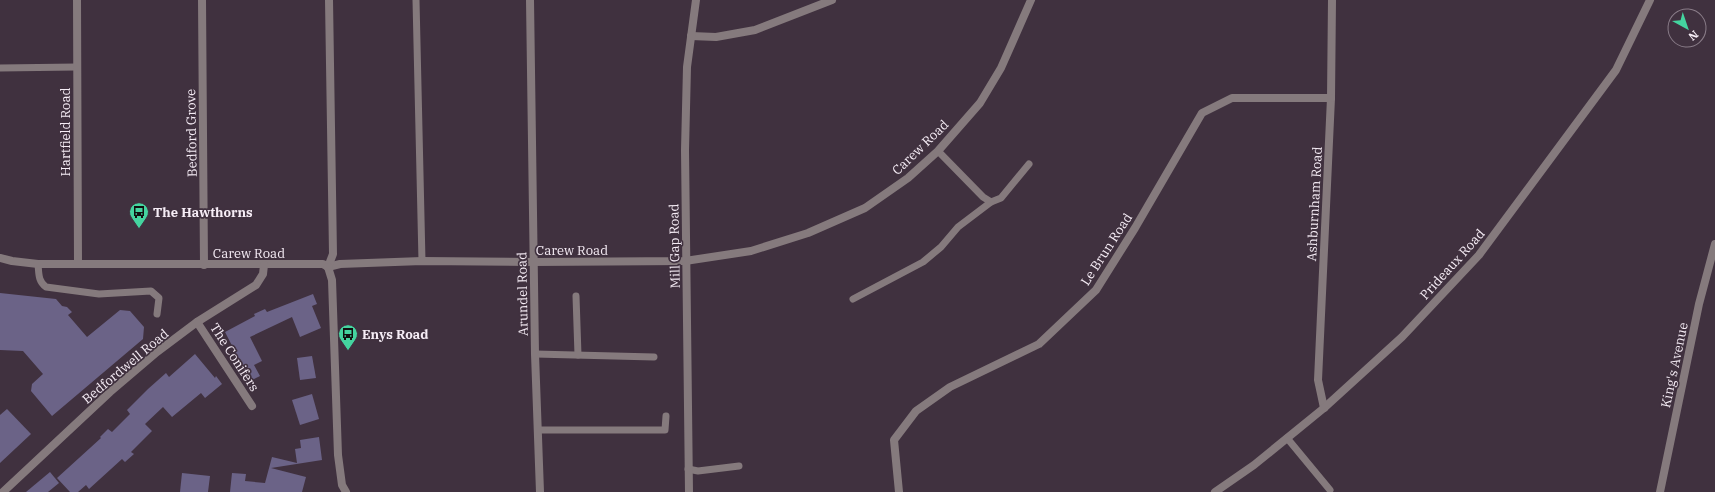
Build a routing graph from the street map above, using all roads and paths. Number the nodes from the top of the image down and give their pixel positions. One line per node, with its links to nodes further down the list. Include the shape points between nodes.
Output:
1 (77, 0): 12 (street, Hartfield Road)
2 (202, 0): 25 (street, Bedford Grove)
3 (330, 0): 27 (street, via 333,254)
4 (416, 0): 20 (lane)
5 (530, 0): 22 (street, Arundel Road)
6 (696, 0): 11 (street, Mill Gap Road)
7 (832, 0): 11 (street, via 755,30 716,37)
8 (1032, 0): 15 (street, Carew Road, via 1001,68 980,103)
9 (1332, 0): 14 (street, Ashburnham Road)
10 (1650, 0): 36 (street, Prideaux Road, via 1616,70 1479,255 1402,337)
11 (691, 36): 21 (street, Mill Gap Road, via 687,67)
12 (76, 67): 13 (lane); 24 (street, Hartfield Road)
13 (0, 68)
14 (1330, 98): 36 (street, Ashburnham Road, via 1318,380); 47 (street, Le Brun Road, via 1232,98 1202,113 1096,290 1039,344 950,387 916,411 894,440)
15 (938, 151): 17 (lane); 21 (street, Carew Road, via 908,178 865,208 808,234 751,251)
16 (1029, 164): 17 (lane, via 1002,198)
17 (991, 202): 29 (lane, via 975,213 923,262)
18 (1715, 244): 49 (street, King's Avenue, via 1699,304)
19 (0, 258): 23 (street, Carew Road)
20 (422, 261): 22 (street, Carew Road); 27 (street, Carew Road, via 340,264)
21 (685, 261): 22 (street, Carew Road); 41 (street, Mill Gap Road)
22 (534, 262): 32 (street, Arundel Road)
23 (38, 264): 24 (street, Carew Road); 30 (lane, via 41,283 46,287 99,294 151,290 158,298)
24 (78, 264): 25 (street, Carew Road)
25 (204, 265): 26 (street, Carew Road)
26 (264, 265): 27 (street, Carew Road, via 322,264); 31 (street, Bedfordwell Road, via 263,274 256,285)
27 (328, 267): 44 (street, via 332,280 338,455 342,485)
28 (576, 296): 33 (lane)
29 (854, 299)
30 (157, 314)
31 (197, 322): 35 (street, The Conifers); 43 (street, Bedfordwell Road, via 110,392)
32 (535, 354): 33 (lane); 38 (street, Arundel Road)
33 (578, 355): 34 (lane)
34 (654, 357)
35 (252, 406)
36 (1324, 408): 39 (street, Prideaux Road)
37 (666, 416): 38 (lane, via 665,430)
38 (539, 430): 45 (street, Arundel Road)
39 (1287, 438): 42 (lane); 48 (street, Prideaux Road, via 1254,466)
40 (739, 466): 41 (lane)
41 (688, 470): 46 (street, Mill Gap Road)
42 (1330, 490)
43 (3, 492)
44 (346, 492)
45 (540, 492)
46 (689, 492)
47 (899, 492)
48 (1215, 492)
49 (1660, 492)

